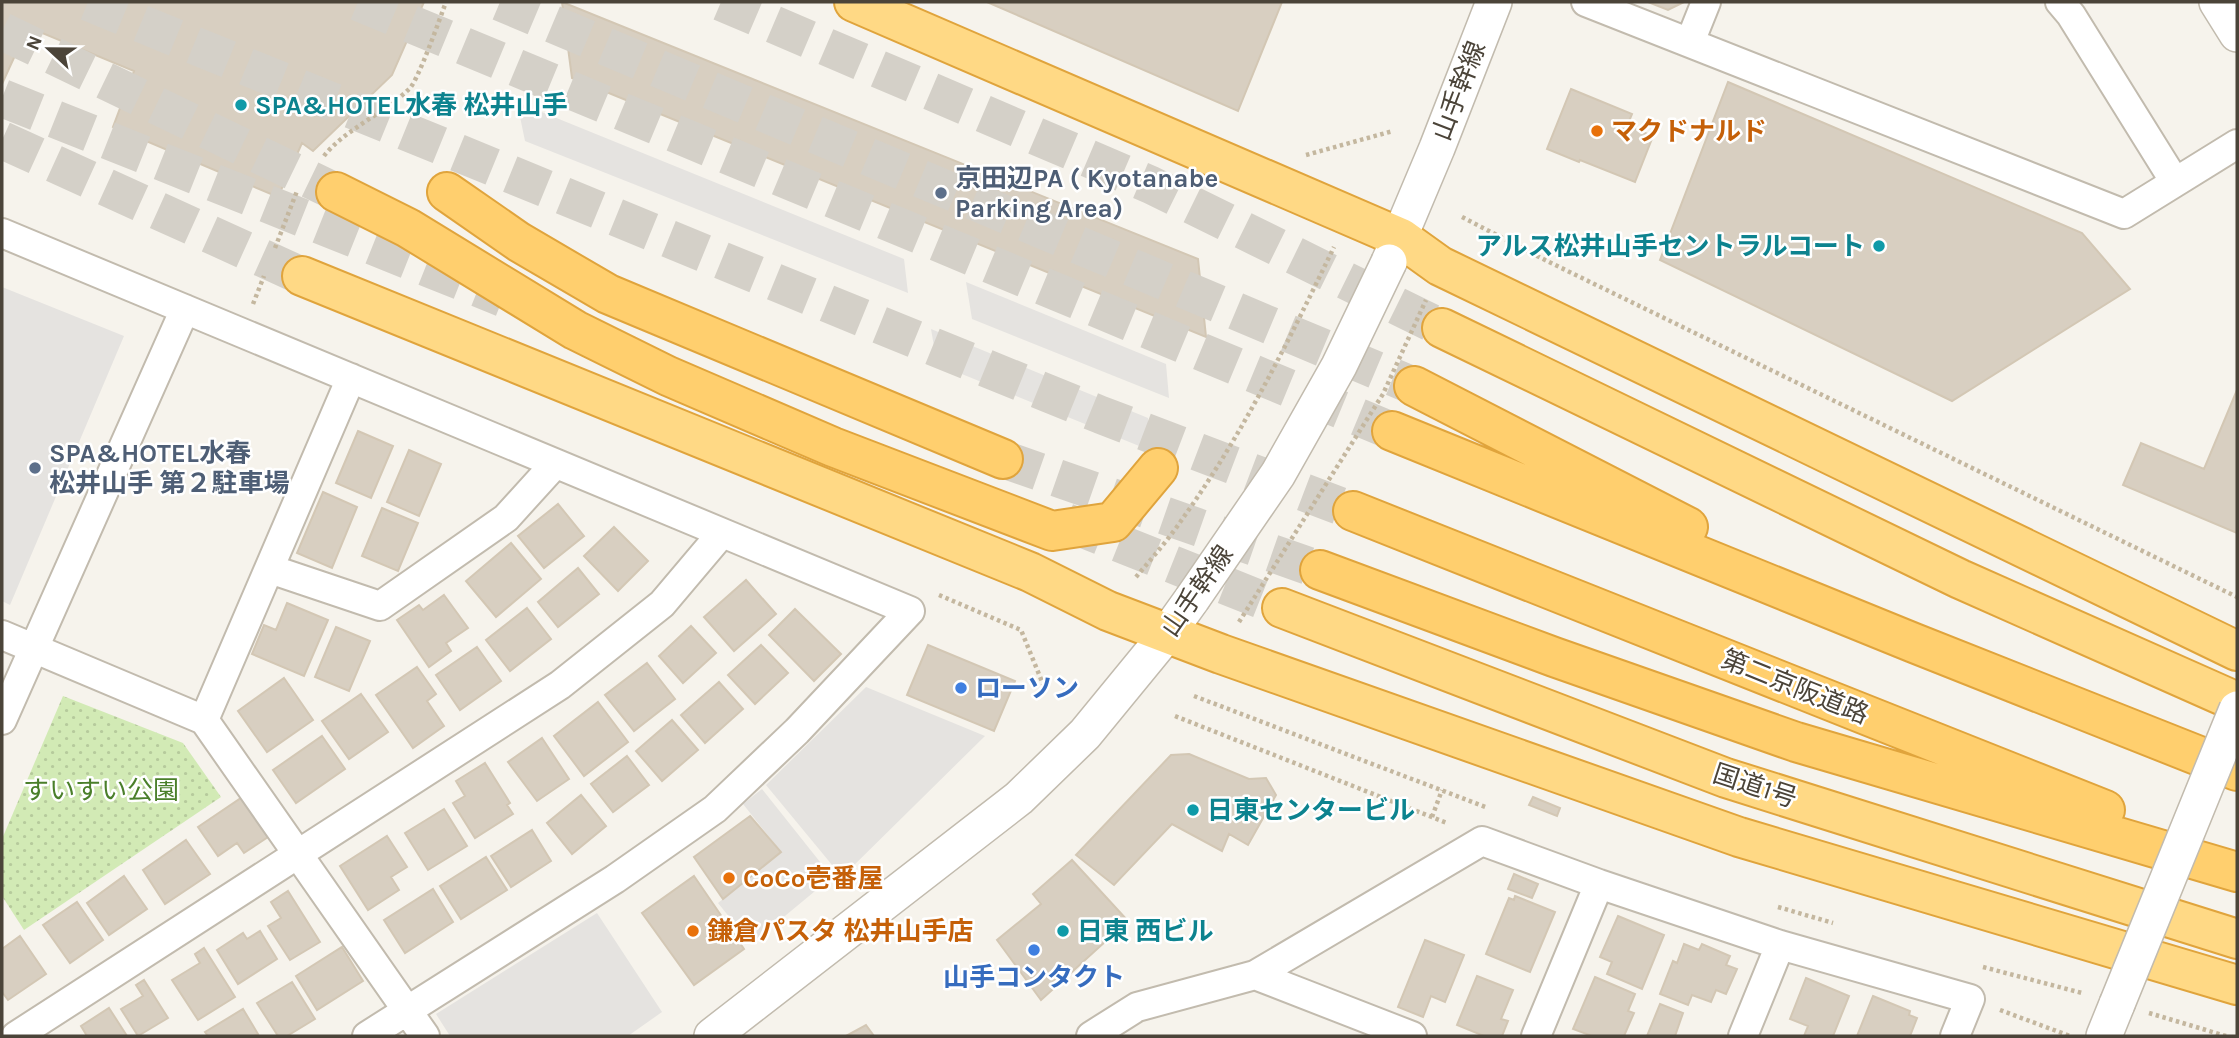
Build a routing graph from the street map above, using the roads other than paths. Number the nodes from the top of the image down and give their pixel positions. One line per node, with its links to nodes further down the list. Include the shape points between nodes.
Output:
1 (854, 2): 14 (highway)
2 (1494, 2): 14 (street, 山手幹線)
3 (1586, 2): 8 (street)
4 (1706, 2): 8 (street)
5 (2060, 2): 10 (street)
6 (2217, 2): 7 (street)
7 (2237, 34)
8 (1690, 43): 10 (street, via 2123,214)
9 (2237, 145): 10 (street)
10 (2175, 182)
11 (337, 192): 23 (highway, via 408,228 575,330 668,376 833,447 1052,531 1113,522)
12 (447, 192): 21 (highway, via 519,242 608,294)
13 (2, 233): 16 (street)
14 (1395, 250): 29 (street, 山手幹線, bridge, via 1339,366 1278,474); 33 (highway, via 1440,266)
15 (302, 276): 29 (highway, via 1030,572)
16 (185, 309): 18 (street); 32 (street)
17 (1434, 314): 34 (highway, via 1960,579)
18 (351, 378): 22 (street); 26 (street)
19 (1414, 386): 31 (highway)
20 (1392, 430): 31 (highway)
21 (1003, 459)
22 (555, 464): 25 (street); 26 (street, via 506,518 380,606)
23 (1158, 468)
24 (1353, 511): 40 (highway, 第二京阪道路)
25 (722, 533): 39 (street, via 662,604 560,685); 47 (street, via 910,611 797,731 715,809 615,879)
26 (270, 569): 37 (street)
27 (1320, 570): 41 (highway, via 1796,742)
28 (1282, 608): 43 (highway, 国道1号, via 1726,778)
29 (1167, 634): 46 (highway, via 1739,837); 51 (street, 山手幹線, via 1085,734 1019,798)
30 (2, 635): 32 (street)
31 (1914, 643): 38 (highway)
32 (34, 648): 36 (street); 37 (street)
33 (2237, 650)
34 (2237, 702)
35 (2237, 709): 57 (street, bridge, via 2131,1008)
36 (2, 720)
37 (204, 720): 39 (street)
38 (2237, 771)
39 (298, 854): 47 (street); 48 (street)
40 (2237, 863)
41 (2237, 872)
42 (1599, 884): 44 (street); 45 (street, via 1482,841); 54 (street)
43 (2237, 939)
44 (1780, 945): 55 (street); 56 (street, via 1970,999)
45 (1255, 975): 52 (street, via 1138,1007); 53 (street)
46 (2237, 985)
47 (407, 1011): 49 (street); 50 (street)
48 (16, 1036)
49 (367, 1036)
50 (425, 1036)
51 (712, 1036)
52 (1091, 1036)
53 (1412, 1036)
54 (1536, 1036)
55 (1743, 1036)
56 (1955, 1036)
57 (2104, 1036)

